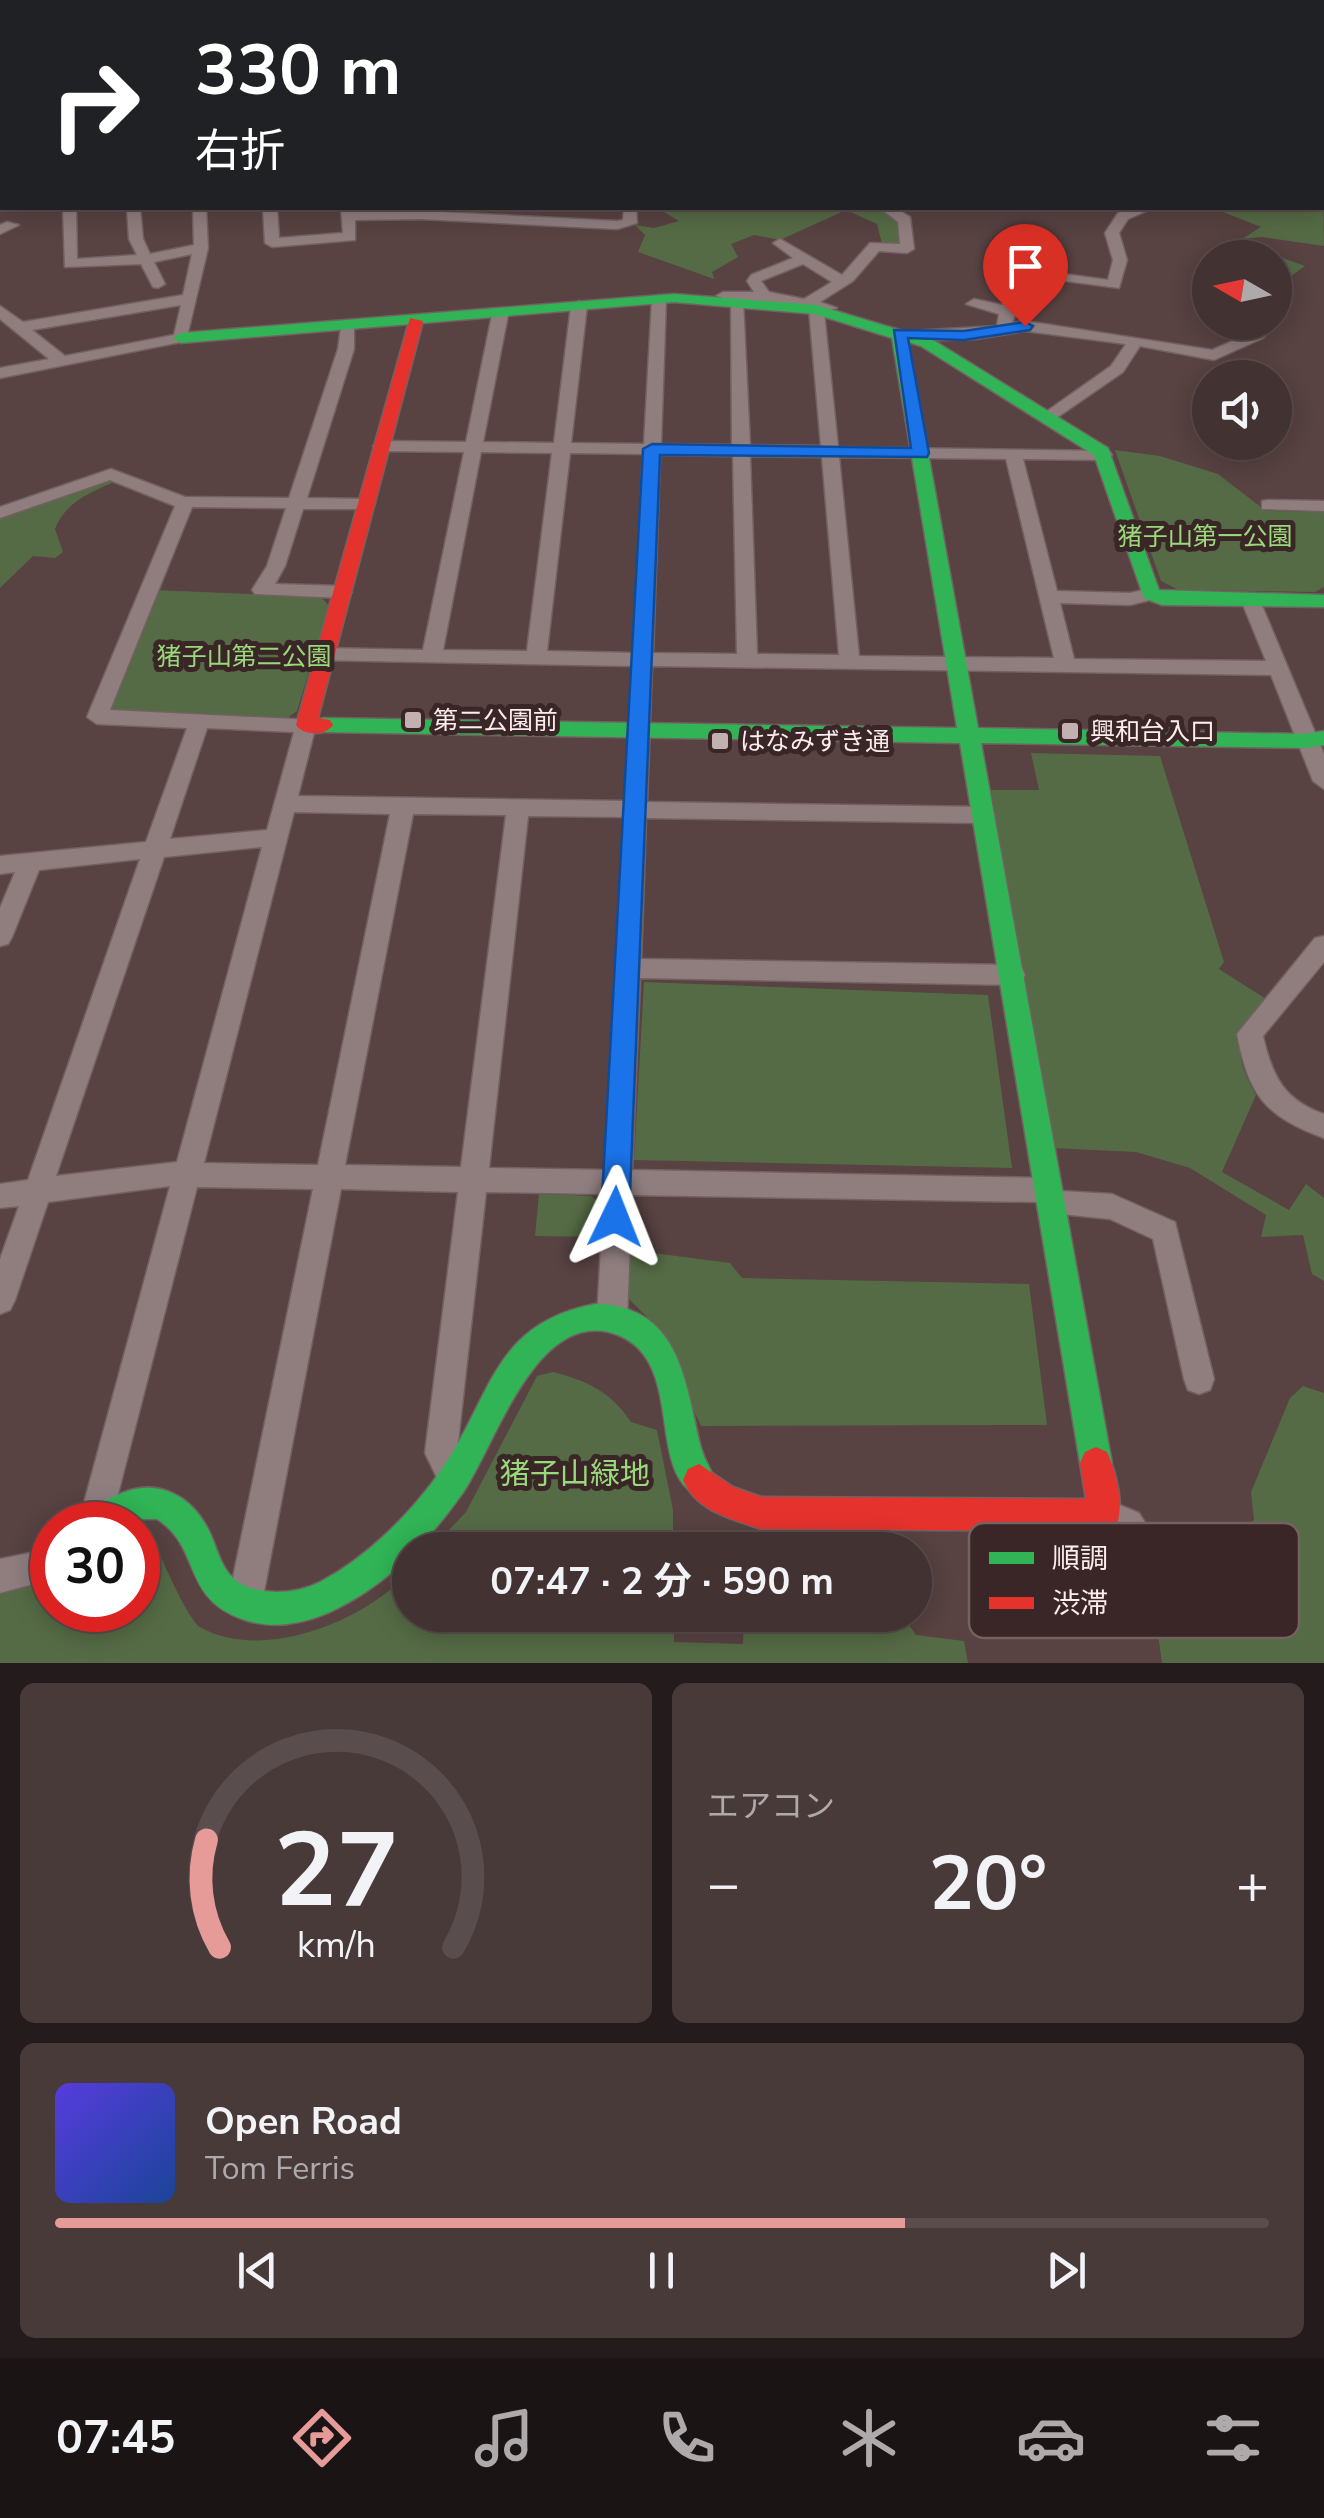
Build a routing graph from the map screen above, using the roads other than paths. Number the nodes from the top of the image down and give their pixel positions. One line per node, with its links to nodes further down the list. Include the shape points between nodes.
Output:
1 (315, 0): 2 (street)
2 (324, 0)
3 (434, 0): 4 (street)
4 (466, 0)
5 (70, 210): 16 (street, via 70,264)
6 (133, 210): 16 (street, via 136,239)
7 (200, 210): 14 (street)
8 (270, 210): 12 (street, via 272,243 350,237)
9 (630, 210): 12 (street, via 630,223 617,225)
10 (889, 210): 17 (street, via 904,220 907,249 874,246)
11 (1140, 210): 29 (street, via 1123,216 1112,234 1120,260 1114,285 1024,271)
12 (348, 212)
13 (780, 243): 15 (street)
14 (201, 248): 16 (street); 20 (street)
15 (804, 258): 17 (street); 19 (street, via 756,278)
16 (147, 260): 18 (street)
17 (842, 282): 26 (street)
18 (158, 284)
19 (764, 296): 22 (street); 26 (street)
20 (188, 299): 32 (street); 34 (street)
21 (659, 299): 22 (street); 25 (street); 43 (street)
22 (707, 300): 23 (street)
23 (737, 302): 26 (street); 44 (street)
24 (974, 304): 29 (street)
25 (579, 306): 28 (street); 42 (street)
26 (812, 306): 33 (street); 45 (street)
27 (0, 311): 32 (street)
28 (500, 314): 30 (street); 41 (street)
29 (1006, 320): 33 (street, via 976,334); 36 (street)
30 (415, 322): 31 (street); 40 (street)
31 (348, 327): 34 (street); 50 (street)
32 (20, 328): 37 (street)
33 (906, 335): 39 (street); 46 (street)
34 (181, 338): 37 (street)
35 (1247, 340): 36 (street, via 1214,355)
36 (1136, 342): 39 (street, via 1116,369)
37 (60, 360): 38 (street)
38 (0, 373)
39 (1048, 418): 48 (street)
40 (382, 446): 41 (street); 51 (street)
41 (474, 447): 42 (street); 61 (street)
42 (562, 448): 43 (street); 62 (street)
43 (652, 449): 44 (street); 63 (street)
44 (742, 450): 45 (street); 64 (street)
45 (829, 452): 46 (street); 65 (street)
46 (920, 453): 47 (street); 66 (street)
47 (1013, 454): 48 (street); 57 (street)
48 (1103, 456): 56 (street)
49 (186, 502): 50 (street); 54 (street, via 111,474); 69 (street, via 97,718)
50 (294, 503): 51 (street); 55 (street, via 262,590)
51 (366, 504): 55 (street)
52 (1268, 505): 53 (street)
53 (1324, 506)
54 (0, 514)
55 (342, 592): 60 (street)
56 (1151, 594): 57 (street); 58 (street)
57 (1047, 596): 67 (street)
58 (1251, 600): 59 (street); 68 (street)
59 (1324, 601)
60 (326, 654): 61 (street); 70 (street)
61 (432, 657): 62 (street)
62 (536, 658): 63 (street)
63 (642, 660): 64 (street); 71 (street)
64 (747, 661): 65 (street)
65 (850, 662): 66 (street)
66 (958, 664): 67 (street); 72 (street)
67 (1066, 665): 68 (street)
68 (1278, 668): 73 (street)
69 (199, 722): 70 (street); 81 (street)
70 (306, 724): 71 (street); 75 (street)
71 (638, 730): 72 (street); 78 (street)
72 (970, 736): 73 (street); 79 (street)
73 (1316, 739): 74 (street)
74 (1324, 781)
75 (286, 804): 76 (street); 80 (street)
76 (404, 806): 77 (street); 90 (street)
77 (518, 808): 78 (street); 91 (street)
78 (634, 809): 79 (street); 86 (street)
79 (984, 815): 87 (street)
80 (277, 837): 81 (street); 89 (street)
81 (155, 850): 82 (street); 93 (street)
82 (32, 862): 83 (street); 84 (street)
83 (0, 865)
84 (0, 936)
85 (1324, 945): 88 (street, via 1250,1034 1266,1091 1279,1105)
86 (626, 968): 87 (street); 92 (street)
87 (1013, 975): 95 (street)
88 (1324, 1126)
89 (188, 1174): 90 (street); 93 (street); 100 (street)
90 (331, 1176): 91 (street); 106 (street)
91 (472, 1179): 92 (street); 99 (street, via 441,1454)
92 (616, 1182): 95 (street); 97 (street)
93 (38, 1191): 94 (street); 96 (street)
94 (0, 1196)
95 (1050, 1196): 98 (street, via 1112,1208 1164,1231); 102 (street)
96 (0, 1300)
97 (612, 1318): 99 (street, via 587,1316 541,1333); 102 (street, via 654,1344 680,1396 685,1451 695,1474 710,1494 734,1508)
98 (1199, 1380)
99 (453, 1477): 106 (street, via 393,1546 331,1594 292,1612)
100 (102, 1502)
101 (134, 1502): 106 (street, via 159,1500 176,1508 216,1584)
102 (1105, 1515): 103 (street)
103 (1125, 1523)
104 (30, 1569): 105 (street)
105 (0, 1576)
106 (245, 1602)

